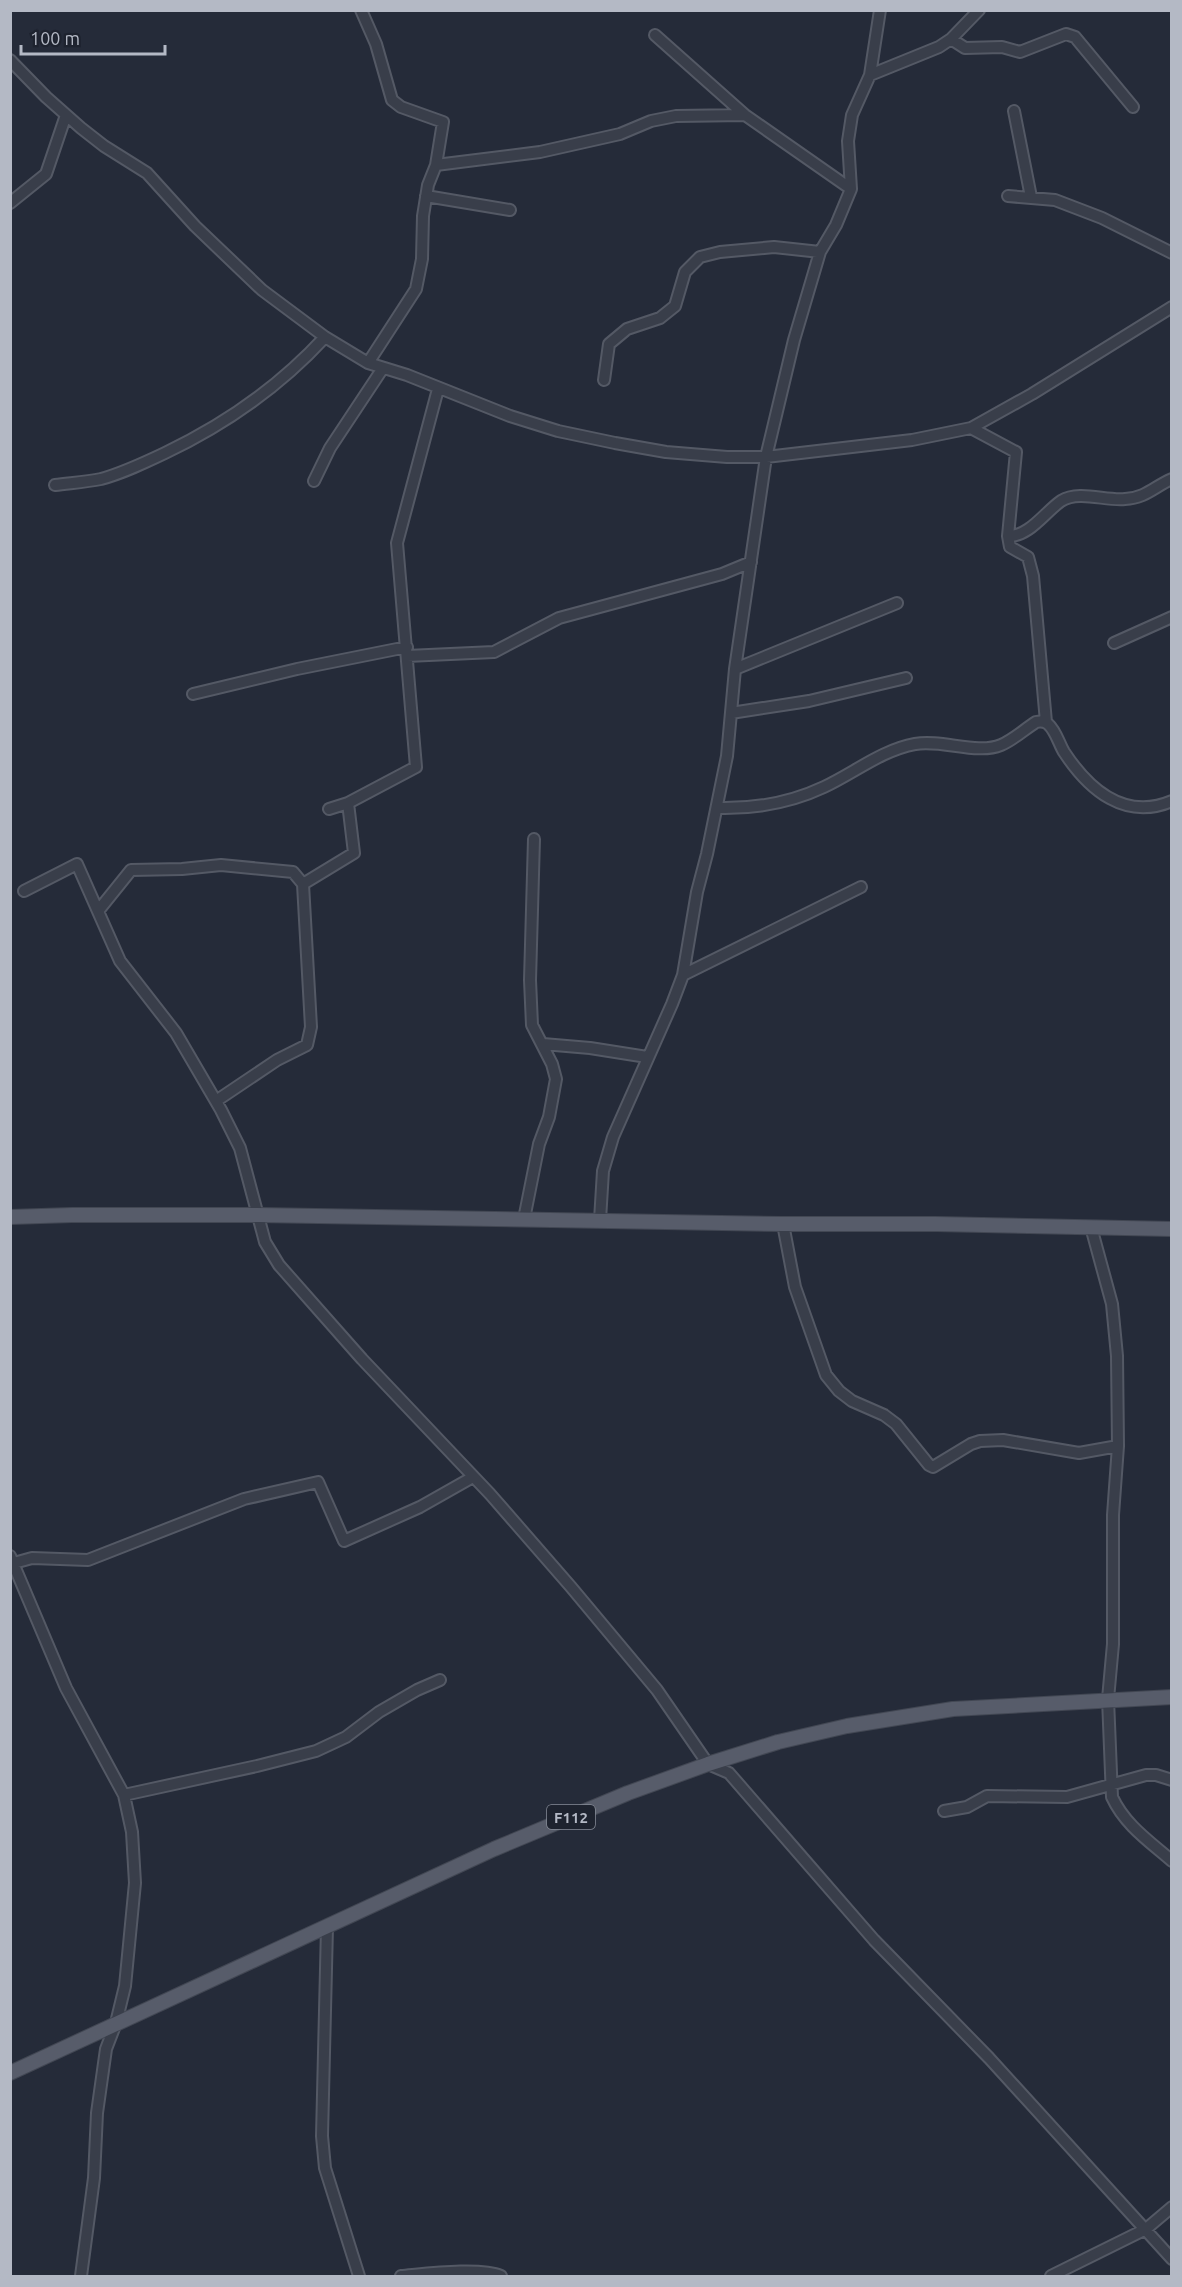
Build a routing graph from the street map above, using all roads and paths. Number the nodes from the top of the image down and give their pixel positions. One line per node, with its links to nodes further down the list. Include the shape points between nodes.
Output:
1 (361, 10): 12 (street, via 376,44 392,100 443,122)
2 (880, 10): 7 (street)
3 (979, 10): 5 (street)
4 (655, 35): 11 (street)
5 (951, 39): 7 (street); 8 (street, via 965,48 1002,47 1020,52 1066,34 1075,38)
6 (10, 60): 10 (street)
7 (870, 75): 13 (street, via 852,115 848,141)
8 (1133, 107)
9 (1014, 111): 16 (street)
10 (66, 115): 17 (street, via 46,174); 22 (street, via 147,174 262,290)
11 (745, 115): 12 (street, via 676,116 620,134 540,152); 13 (street)
12 (435, 165): 14 (street)
13 (851, 189): 19 (street)
14 (426, 195): 18 (street); 23 (street, via 416,289)
15 (1008, 196): 16 (street)
16 (1031, 197): 20 (street, via 1055,200 1102,218)
17 (10, 203)
18 (510, 210)
19 (820, 252): 25 (street, via 774,247 700,257 685,272 675,306 660,318 627,329 609,344); 28 (street)
20 (1172, 253)
21 (1172, 307): 27 (street)
22 (325, 337): 23 (street); 31 (street, via 275,385 194,439 136,467 100,479)
23 (368, 363): 24 (street)
24 (382, 368): 26 (street); 30 (street, via 330,448)
25 (604, 380)
26 (438, 389): 28 (street, via 558,431 615,443 666,452); 37 (street, via 396,543)
27 (971, 428): 28 (street, via 912,440); 32 (street, via 1016,452)
28 (766, 457): 33 (street)
29 (1172, 479): 32 (street, via 1147,495 1126,499 1075,496 1061,501 1014,537)
30 (314, 481)
31 (55, 485)
32 (1008, 536): 42 (street, via 1010,547 1028,557 1033,576)
33 (751, 562): 37 (street, via 722,574 559,618 495,652); 38 (street)
34 (897, 603): 38 (street)
35 (1172, 617): 36 (street)
36 (1114, 644)
37 (407, 652): 40 (street, via 286,671); 44 (street, via 416,767)
38 (735, 669): 41 (street)
39 (906, 678): 41 (street)
40 (193, 694)
41 (731, 713): 45 (street)
42 (1046, 722): 43 (street, via 1077,768 1110,799 1136,807); 45 (street, via 1035,722 994,747 940,743 898,748 822,788 787,800 762,807)
43 (1172, 801)
44 (348, 803): 46 (street); 48 (street, via 354,853)
45 (717, 808): 52 (street)
46 (329, 809)
47 (534, 839): 53 (street, via 531,1003 532,1025)
48 (303, 884): 51 (street, via 293,872 221,865 131,870); 55 (street, via 311,1028 307,1045)
49 (861, 887): 52 (street)
50 (24, 891): 51 (street, via 78,864)
51 (98, 911): 55 (street, via 120,961 176,1033)
52 (683, 975): 54 (street)
53 (543, 1044): 54 (street); 58 (street, via 556,1079)
54 (647, 1057): 59 (street, via 613,1137 603,1172)
55 (216, 1101): 56 (street, via 240,1148)
56 (258, 1215): 57 (main road); 58 (main road); 64 (street, via 265,1242 279,1265)
57 (10, 1217)
58 (524, 1219): 59 (main road)
59 (600, 1220): 60 (main road)
60 (783, 1224): 61 (main road); 63 (street, via 795,1287 826,1375 852,1401 896,1424 929,1465 933,1467 980,1441 1004,1440 1079,1453)
61 (1091, 1227): 62 (main road); 63 (street, via 1112,1304)
62 (1172, 1230)
63 (1118, 1446): 68 (street)
64 (473, 1477): 65 (street, via 420,1507 344,1541 318,1482 243,1499 88,1560); 69 (street, via 657,1689)
65 (12, 1559): 72 (street, via 66,1688)
66 (440, 1680): 72 (street, via 316,1751)
67 (1172, 1696): 68 (main road, F112)
68 (1108, 1699): 69 (main road, F112, via 953,1709 859,1724 778,1742); 71 (street)
69 (708, 1764): 75 (main road, F112, via 494,1849); 79 (street, via 729,1773 874,1940)
70 (1172, 1780): 71 (street, via 1146,1775)
71 (1111, 1784): 73 (street, via 1067,1797 987,1796 967,1808); 74 (street, via 1112,1797 1129,1825)
72 (124, 1795): 76 (street, via 132,1832 135,1883 125,1986)
73 (944, 1811)
74 (1172, 1861)
75 (327, 1927): 76 (main road, F112); 82 (street, via 322,2136 325,2168)
76 (116, 2023): 77 (main road, F112); 81 (street, via 106,2049 97,2113 94,2178)
77 (10, 2073)
78 (1172, 2207): 79 (street)
79 (1146, 2229): 80 (street); 85 (street)
80 (1172, 2259)
81 (81, 2277)
82 (359, 2277)
83 (401, 2277): 84 (street, via 486,2272)
84 (501, 2277)
85 (1051, 2277)

